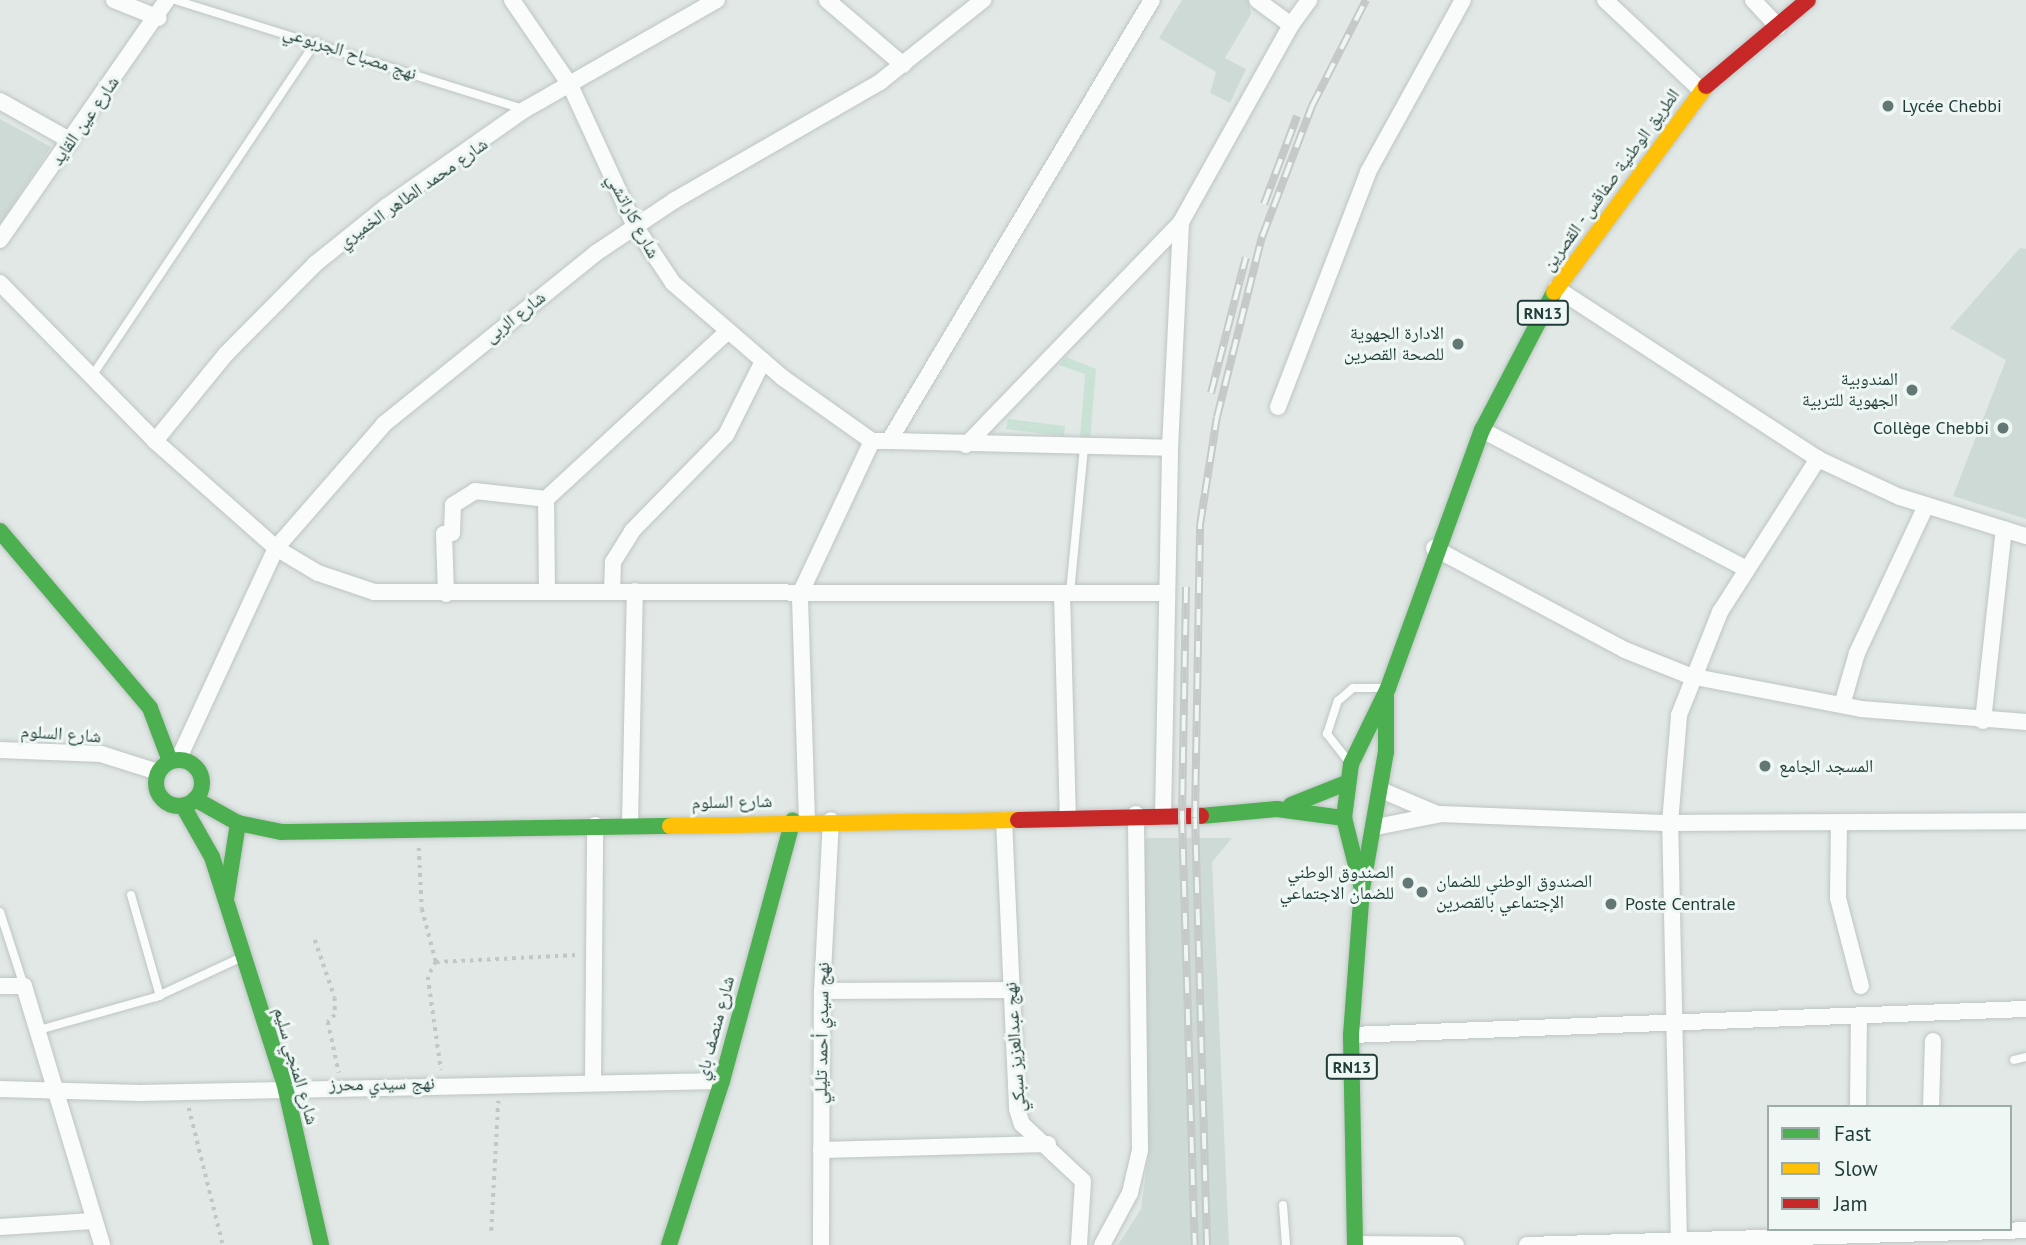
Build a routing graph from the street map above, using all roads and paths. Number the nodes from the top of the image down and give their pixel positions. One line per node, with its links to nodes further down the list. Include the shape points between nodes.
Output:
1 (114, 0): 16 (street)
2 (167, 0): 16 (street, شارع عين القايد)
3 (175, 0): 19 (lane, نهج مصباح الجربوعي)
4 (512, 0): 21 (street, شارع كاراتشي)
5 (717, 0): 15 (street, شارع محمد الطاهر الخميري)
6 (827, 0): 20 (street)
7 (983, 0): 20 (street, شارع الربى)
8 (1152, 0): 38 (street)
9 (1257, 0): 17 (street)
10 (1309, 0): 17 (street)
11 (1464, 0): 34 (street, via 1363,185)
12 (1605, 0): 22 (street)
13 (1753, 0): 18 (street)
14 (1808, 0): 18 (street, الطريق الوطنية صفاقس - القصرين / RN13)
15 (692, 6): 21 (street, شارع محمد الطاهر الخميري)
16 (159, 18): 25 (street, شارع عين القايد)
17 (1291, 25): 26 (street)
18 (1778, 27): 22 (street, الطريق الوطنية صفاقس - القصرين / RN13)
19 (316, 41): 24 (lane, نهج مصباح الجربوعي); 33 (lane)
20 (902, 65): 27 (street, شارع الربى, via 838,110)
21 (570, 85): 24 (street, شارع محمد الطاهر الخميري); 27 (street, شارع كاراتشي)
22 (1701, 90): 30 (street, الطريق الوطنية صفاقس - القصرين / RN13)
23 (0, 101): 25 (street)
24 (524, 110): 36 (street, شارع محمد الطاهر الخميري, via 315,264 226,354)
25 (71, 141): 28 (street, شارع عين القايد)
26 (1181, 222): 39 (street); 41 (street)
27 (635, 226): 31 (street, شارع كاراتشي, via 673,283); 48 (street, شارع الربى, via 383,424)
28 (0, 240)
29 (0, 283): 33 (street)
30 (1556, 288): 35 (street, الطريق الوطنية صفاقس - القصرين / RN13); 42 (street)
31 (728, 331): 32 (street, شارع كاراتشي); 43 (street)
32 (763, 361): 37 (street, شارع كاراتشي); 52 (street, via 726,435 632,531 613,562)
33 (94, 373): 36 (street)
34 (1278, 407)
35 (1482, 430): 49 (street, الطريق الوطنية صفاقس - القصرين / RN13); 50 (street)
36 (155, 441): 48 (street)
37 (872, 441): 38 (street); 57 (street)
38 (889, 441): 39 (street)
39 (966, 445): 40 (street)
40 (1084, 447): 41 (street); 54 (lane)
41 (1170, 448): 55 (street)
42 (1818, 459): 44 (street); 50 (street)
43 (546, 499): 51 (street); 56 (street, via 475,491 453,505 452,533 444,534)
44 (1926, 506): 45 (street); 60 (street, via 1861,643)
45 (2004, 529): 47 (street); 61 (street)
46 (0, 531): 64 (street, via 150,708)
47 (2026, 536)
48 (276, 548): 56 (street, via 317,573 374,592); 64 (street, شارع الربى)
49 (1434, 548): 58 (street, via 1625,650); 59 (street, الطريق الوطنية صفاقس - القصرين / RN13)
50 (1745, 568): 58 (street)
51 (547, 591): 52 (street); 56 (street)
52 (612, 591): 53 (street)
53 (635, 591): 57 (street); 82 (street)
54 (1066, 593): 55 (street); 57 (street); 72 (street)
55 (1164, 593): 73 (street)
56 (446, 594)
57 (800, 594): 75 (street)
58 (1690, 676): 60 (street); 80 (street, via 1679,715)
59 (1387, 691): 65 (street, الطريق الوطنية صفاقس - القصرين); 65 (lane, via 1353,688 1338,701 1327,734); 67 (street, الطريق الوطنية صفاقس - القصرين)
60 (1842, 705): 61 (street)
61 (1983, 721): 62 (street)
62 (2026, 722)
63 (0, 750): 64 (street, شارع السلوم, via 101,754)
64 (169, 764): 68 (street, via 158,794); 68 (street, via 198,770 202,785)
65 (1351, 764): 66 (street, الطريق الوطنية صفاقس - القصرين)
66 (1346, 783): 67 (street); 69 (street, شارع السلوم); 74 (street, الطريق الوطنية صفاقس - القصرين)
67 (1381, 790): 71 (street); 84 (street, الطريق الوطنية صفاقس - القصرين)
68 (189, 803): 79 (street, شارع السلوم); 88 (street, شارع المنجي سليم)
69 (1278, 809): 73 (street, شارع السلوم); 74 (street, شارع السلوم)
70 (1136, 814): 72 (street, شارع السلوم); 73 (street, شارع السلوم); 135 (street, via 1140,1150 1130,1192)
71 (1441, 814): 80 (street); 84 (street)
72 (1068, 816): 77 (street, شارع السلوم)
73 (1163, 817)
74 (1344, 818): 84 (street, شارع السلوم); 86 (street, الطريق الوطنية صفاقس - القصرين)
75 (800, 820): 76 (street, شارع السلوم); 82 (street, شارع السلوم); 109 (street, شارع منصف باي)
76 (831, 820): 77 (street, شارع السلوم); 98 (street, نهج سيدي أحمد تليلي)
77 (1004, 820): 97 (street, نهج عبدالعزيز سبكي)
78 (2026, 821): 81 (street)
79 (238, 823): 85 (street, شارع السلوم, via 282,832); 88 (street, via 237,862)
80 (1670, 823): 81 (street); 102 (street)
81 (1839, 823): 96 (street, via 1838,898)
82 (630, 824): 83 (street, شارع السلوم)
83 (594, 825): 85 (street, شارع السلوم); 91 (street)
84 (1376, 827): 86 (street, الطريق الوطنية صفاقس - القصرين)
85 (418, 829): 93 (path, via 422,909)
86 (1362, 888): 104 (street, الطريق الوطنية صفاقس - القصرين / RN13)
87 (131, 895): 99 (lane)
88 (226, 899): 92 (street, شارع المنجي سليم)
89 (0, 912): 95 (lane)
90 (315, 940): 112 (path, via 335,998 335,1015 328,1022)
91 (595, 956): 93 (path, via 546,953); 108 (street)
92 (242, 957): 99 (lane); 113 (street, شارع المنجي سليم)
93 (436, 962): 111 (path, via 428,976)
94 (0, 986): 95 (street)
95 (24, 986): 103 (street)
96 (1861, 986)
97 (1011, 990): 98 (street); 119 (street, نهج عبدالعزيز سبكي, via 1019,1117)
98 (822, 991): 120 (street, نهج سيدي أحمد تليلي)
99 (160, 996): 103 (lane)
100 (2026, 1009): 101 (street)
101 (1859, 1014): 102 (street); 117 (street)
102 (1678, 1018): 104 (street); 127 (street)
103 (39, 1030): 116 (street)
104 (1351, 1035): 128 (street, الطريق الوطنية صفاقس - القصرين / RN13)
105 (1933, 1041): 118 (street)
106 (2026, 1057): 107 (lane)
107 (2014, 1060)
108 (593, 1079): 109 (street, نهج سيدي محرز); 110 (street, نهج سيدي محرز)
109 (722, 1081): 132 (street, شارع منصف باي)
110 (499, 1082): 111 (street, نهج سيدي محرز); 124 (path)
111 (441, 1083): 112 (street, نهج سيدي محرز)
112 (341, 1085): 113 (street, نهج سيدي محرز)
113 (285, 1086): 115 (street, نهج سيدي محرز); 131 (street, شارع المنجي سليم)
114 (0, 1089): 116 (street, نهج سيدي محرز)
115 (185, 1089): 116 (street, نهج سيدي محرز); 130 (path)
116 (52, 1090): 122 (street)
117 (1858, 1105)
118 (1931, 1105)
119 (1048, 1143): 120 (street); 134 (street, نهج عبدالعزيز سبكي, via 1083,1181)
120 (821, 1150): 133 (street, نهج سيدي أحمد تليلي)
121 (1283, 1205): 136 (lane)
122 (93, 1221): 123 (street); 129 (street)
123 (0, 1227)
124 (491, 1231)
125 (1929, 1231): 126 (street)
126 (1863, 1235): 127 (street)
127 (1679, 1241): 138 (street)
128 (1355, 1244): 137 (street)
129 (102, 1245)
130 (223, 1245)
131 (321, 1245)
132 (669, 1245)
133 (821, 1245)
134 (1079, 1245)
135 (1102, 1245)
136 (1286, 1245)
137 (1456, 1245)
138 (1527, 1245)

